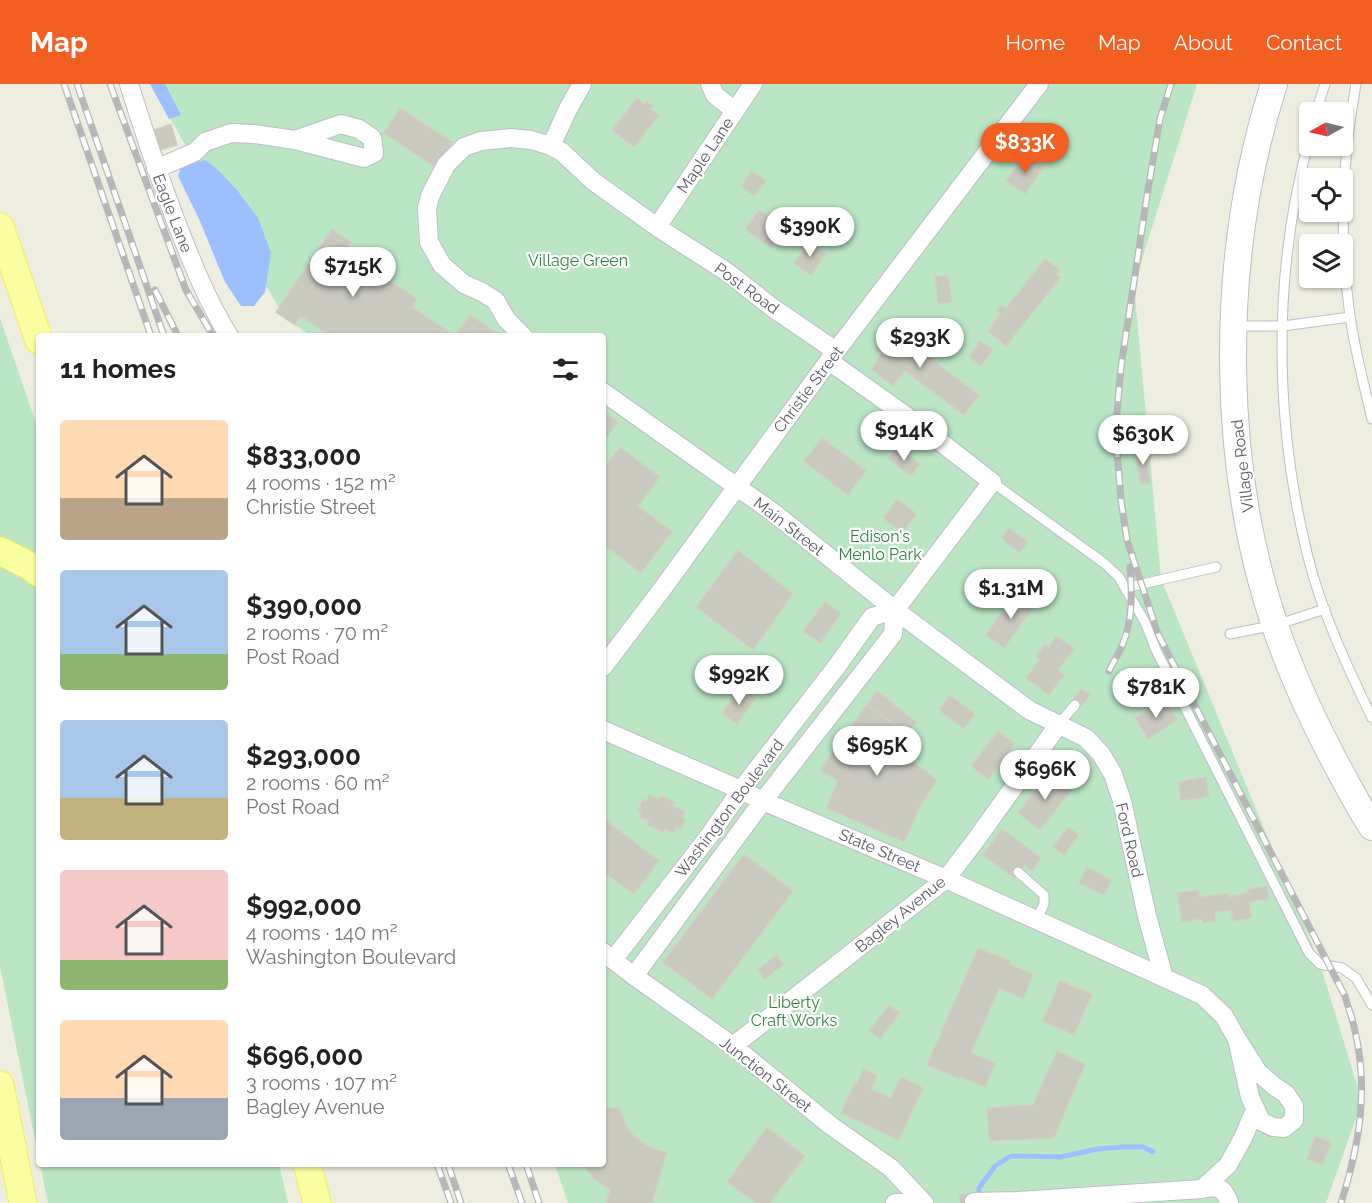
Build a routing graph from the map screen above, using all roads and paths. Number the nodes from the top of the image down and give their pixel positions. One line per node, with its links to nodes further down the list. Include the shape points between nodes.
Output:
1 (129, 84): 14 (street, Eagle Lane)
2 (582, 84): 12 (street)
3 (710, 84): 10 (street, via 715,95)
4 (753, 84): 10 (street, Maple Lane)
5 (1039, 84): 23 (street, Christie Street)
6 (1274, 84): 18 (street, Village Road, via 1240,233)
7 (1325, 84): 9 (lane)
8 (1356, 84): 17 (lane, via 1344,209)
9 (1319, 102)
10 (735, 111): 16 (street, Maple Lane)
11 (296, 140): 14 (street, via 231,133 205,142 195,152)
12 (551, 146): 16 (street); 22 (street, via 511,138 464,147 446,165 427,208 429,242 442,265 464,284 496,301)
13 (1305, 156): 19 (lane, via 1293,210)
14 (156, 169): 21 (street, Eagle Lane, via 195,272)
15 (0, 227): 20 (main road)
16 (657, 227): 23 (street, Post Road, via 727,272)
17 (1350, 317): 19 (lane); 25 (lane)
18 (1234, 326): 19 (lane); 34 (street, Village Road, via 1242,475 1256,554)
19 (1283, 326): 32 (lane, via 1282,389 1287,445 1308,558)
20 (37, 333)
21 (227, 333)
22 (520, 333)
23 (833, 356): 26 (street, Post Road); 27 (street, Christie Street)
24 (606, 394): 27 (street, Main Street)
25 (1372, 419)
26 (992, 482): 31 (lane, via 1104,563); 33 (street, Washington Boulevard)
27 (737, 486): 33 (street, Main Street); 36 (street, Christie Street)
28 (0, 551): 30 (main road)
29 (1216, 567): 31 (lane)
30 (36, 571)
31 (1125, 588): 50 (lane, via 1309,953 1320,964 1342,968 1356,978)
32 (1325, 609): 34 (lane); 38 (lane)
33 (896, 610): 39 (street, Main Street, via 1029,710); 41 (street, Washington Boulevard, via 872,617); 42 (street, Washington Boulevard, via 893,634)
34 (1276, 625): 35 (lane); 43 (street, Village Road, via 1304,699)
35 (1230, 634)
36 (606, 663)
37 (1075, 705): 39 (lane)
38 (1372, 718)
39 (1059, 724): 45 (street, Bagley Avenue, via 979,843); 49 (street, Ford Road, via 1086,738 1113,774)
40 (606, 731): 41 (street, State Street)
41 (741, 790): 42 (street, State Street); 47 (street, Washington Boulevard, via 709,836)
42 (764, 801): 45 (street, State Street); 48 (street, Washington Boulevard)
43 (1372, 827)
44 (1018, 872): 46 (lane, via 1044,895)
45 (946, 879): 46 (street, State Street); 52 (street, Bagley Avenue)
46 (1036, 921): 49 (street, State Street)
47 (608, 956): 48 (street, Junction Street)
48 (634, 976): 52 (street, Junction Street)
49 (1164, 978): 51 (street, State Street, via 1202,995 1224,1016)
50 (1372, 1005)
51 (1237, 1039): 54 (street, State Street); 54 (street, State Street, via 1258,1072 1286,1094 1294,1106 1294,1120 1284,1128 1273,1127 1261,1121)
52 (733, 1046): 63 (street, Junction Street, via 830,1125 891,1168)
53 (0, 1084): 59 (main road)
54 (1255, 1110): 56 (street, via 1228,1164)
55 (308, 1167): 60 (main road)
56 (1202, 1189): 57 (street); 58 (street, via 1221,1189)
57 (978, 1201)
58 (1229, 1202)
59 (23, 1203)
60 (317, 1203)
61 (895, 1203): 62 (street)
62 (910, 1203)
63 (924, 1203)

